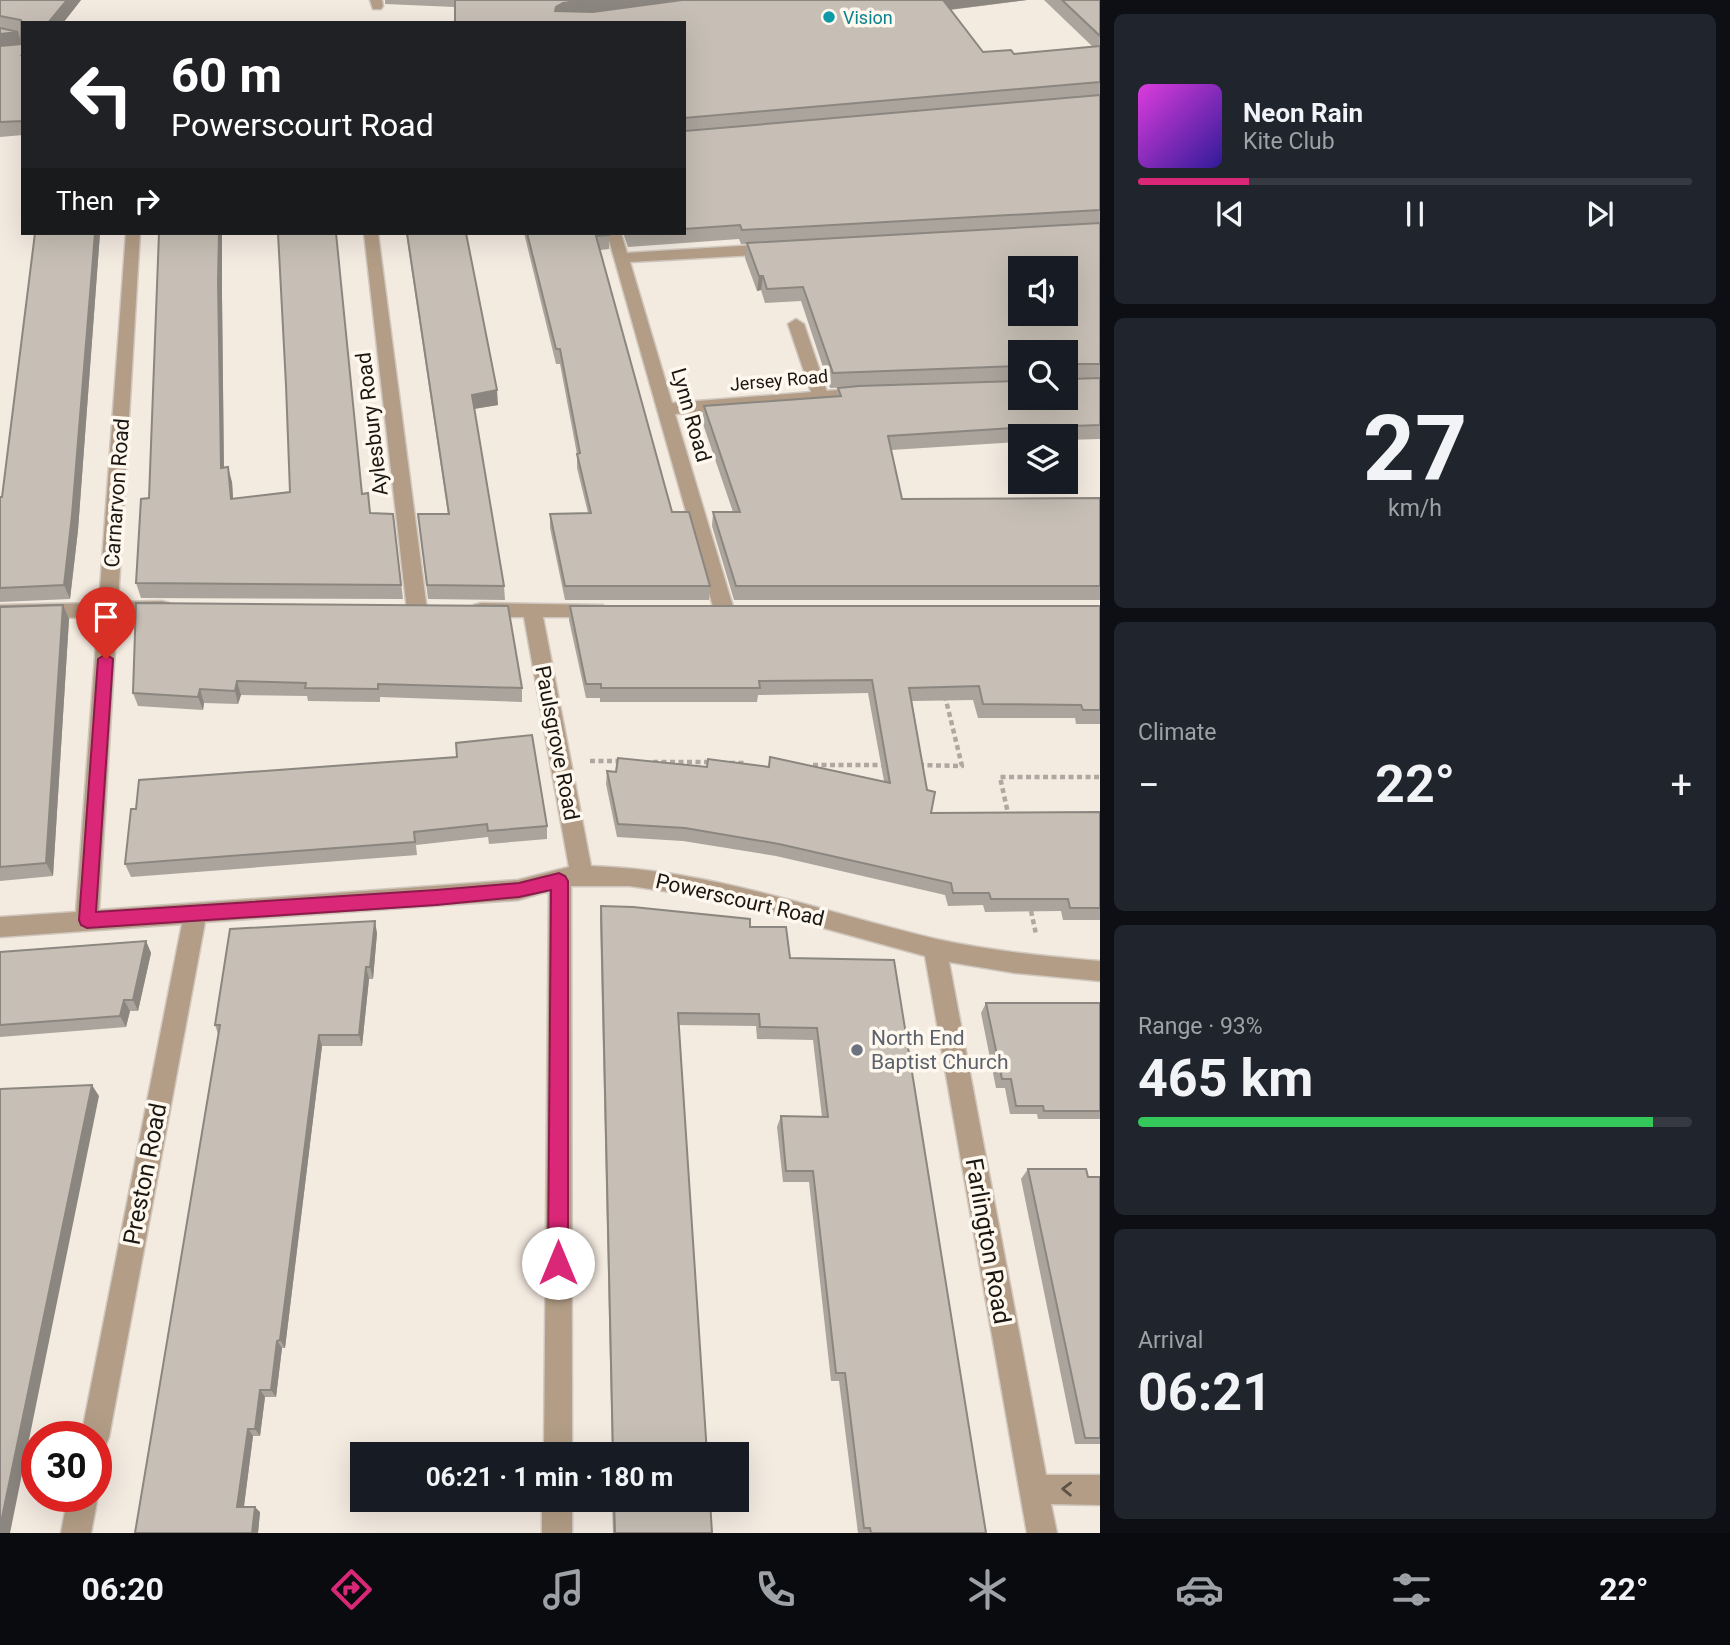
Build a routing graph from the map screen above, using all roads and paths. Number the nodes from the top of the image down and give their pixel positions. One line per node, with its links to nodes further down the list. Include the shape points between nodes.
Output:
1 (0, 35): 2 (street)
2 (21, 39)
3 (133, 235): 12 (street, Carnarvon Road)
4 (371, 235): 14 (street, Aylesbury Road, via 410,610)
5 (615, 235): 7 (street, Lynn Road)
6 (785, 248): 7 (street)
7 (621, 258): 11 (street, Lynn Road)
8 (796, 324): 10 (street)
9 (884, 392): 10 (street, Jersey Road)
10 (820, 395): 11 (street, Jersey Road)
11 (666, 409): 18 (street, Lynn Road)
12 (109, 607): 13 (street); 19 (street); 32 (street, Carnarvon Road)
13 (179, 608)
14 (443, 610)
15 (468, 610): 16 (street)
16 (532, 610): 17 (street); 21 (street, Paulsgrove Road)
17 (615, 610)
18 (724, 610)
19 (0, 612)
20 (944, 691): 27 (path, via 962,766)
21 (561, 761): 22 (path); 30 (street, Paulsgrove Road)
22 (627, 761)
23 (640, 762): 24 (path)
24 (746, 763)
25 (813, 765): 26 (path)
26 (894, 765)
27 (908, 765)
28 (1100, 777): 29 (path, via 1000,777)
29 (1012, 828)
30 (571, 878): 31 (street, Powerscourt Road, via 519,890); 34 (street, Powerscourt Road, via 652,878 720,891); 37 (street, Paulsgrove Road)
31 (196, 912): 32 (street, Powerscourt Road); 36 (street, Preston Road)
32 (87, 920): 33 (street, Powerscourt Road)
33 (0, 927)
34 (935, 949): 35 (street, Powerscourt Road, via 1004,963); 38 (street, Farlington Road)
35 (1100, 971)
36 (98, 1421)
37 (558, 1442)
38 (1034, 1489): 39 (street, one-way to 38); 44 (street, Farlington Road)
39 (1100, 1490)
40 (80, 1512): 42 (street)
41 (557, 1512): 43 (street)
42 (76, 1533)
43 (557, 1533)
44 (1042, 1533)

